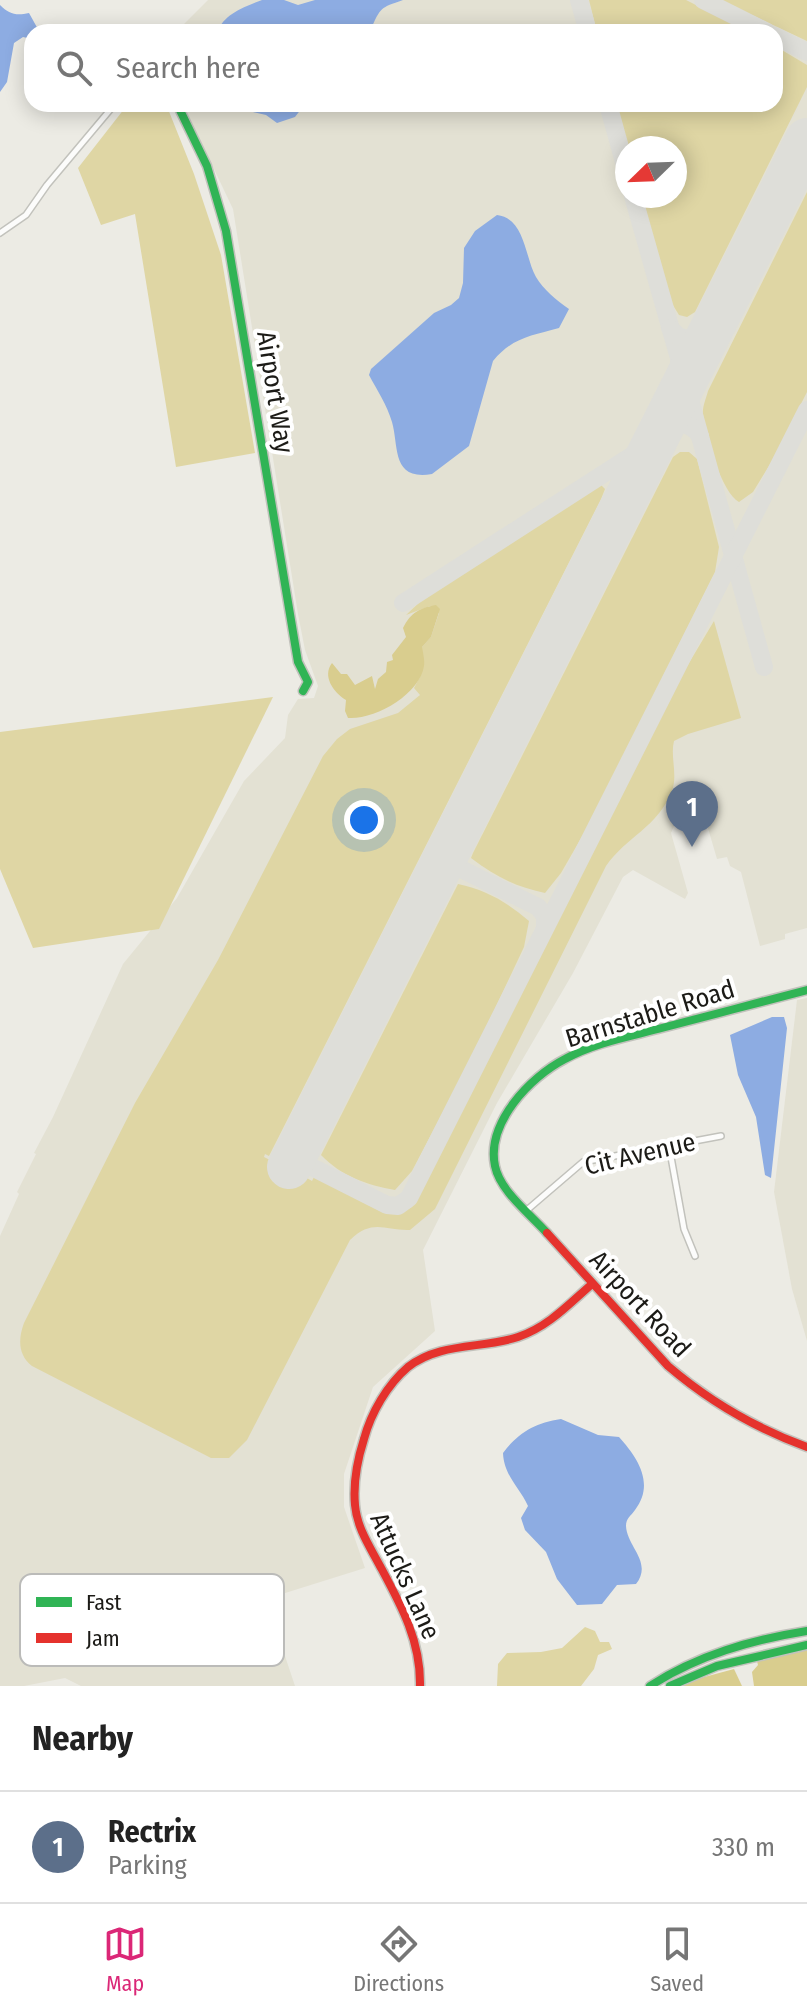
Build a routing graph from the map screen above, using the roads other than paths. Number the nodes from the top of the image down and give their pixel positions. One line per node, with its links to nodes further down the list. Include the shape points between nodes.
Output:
1 (108, 112): 3 (street, via 26,215)
2 (182, 112): 4 (street, Airport Way, via 220,201 298,662 308,682)
3 (0, 233)
4 (303, 691)
5 (807, 990): 7 (street, Barnstable Road, via 570,1056 524,1092)
6 (721, 1136): 8 (street, Cit Avenue)
7 (495, 1142): 9 (street, Airport Road, via 498,1176)
8 (669, 1146): 9 (street, Cit Avenue, via 583,1162); 10 (street, via 684,1229)
9 (527, 1210): 11 (street, Airport Road)
10 (695, 1256)
11 (592, 1284): 12 (street, Airport Road, via 697,1390 759,1428); 15 (street, Attucks Lane, via 529,1333 417,1361 393,1381 378,1406 356,1469 354,1508 416,1642)
12 (807, 1447)
13 (807, 1631): 16 (street, via 700,1660)
14 (807, 1645): 17 (street, via 717,1666)
15 (420, 1686)
16 (650, 1686)
17 (670, 1686)

